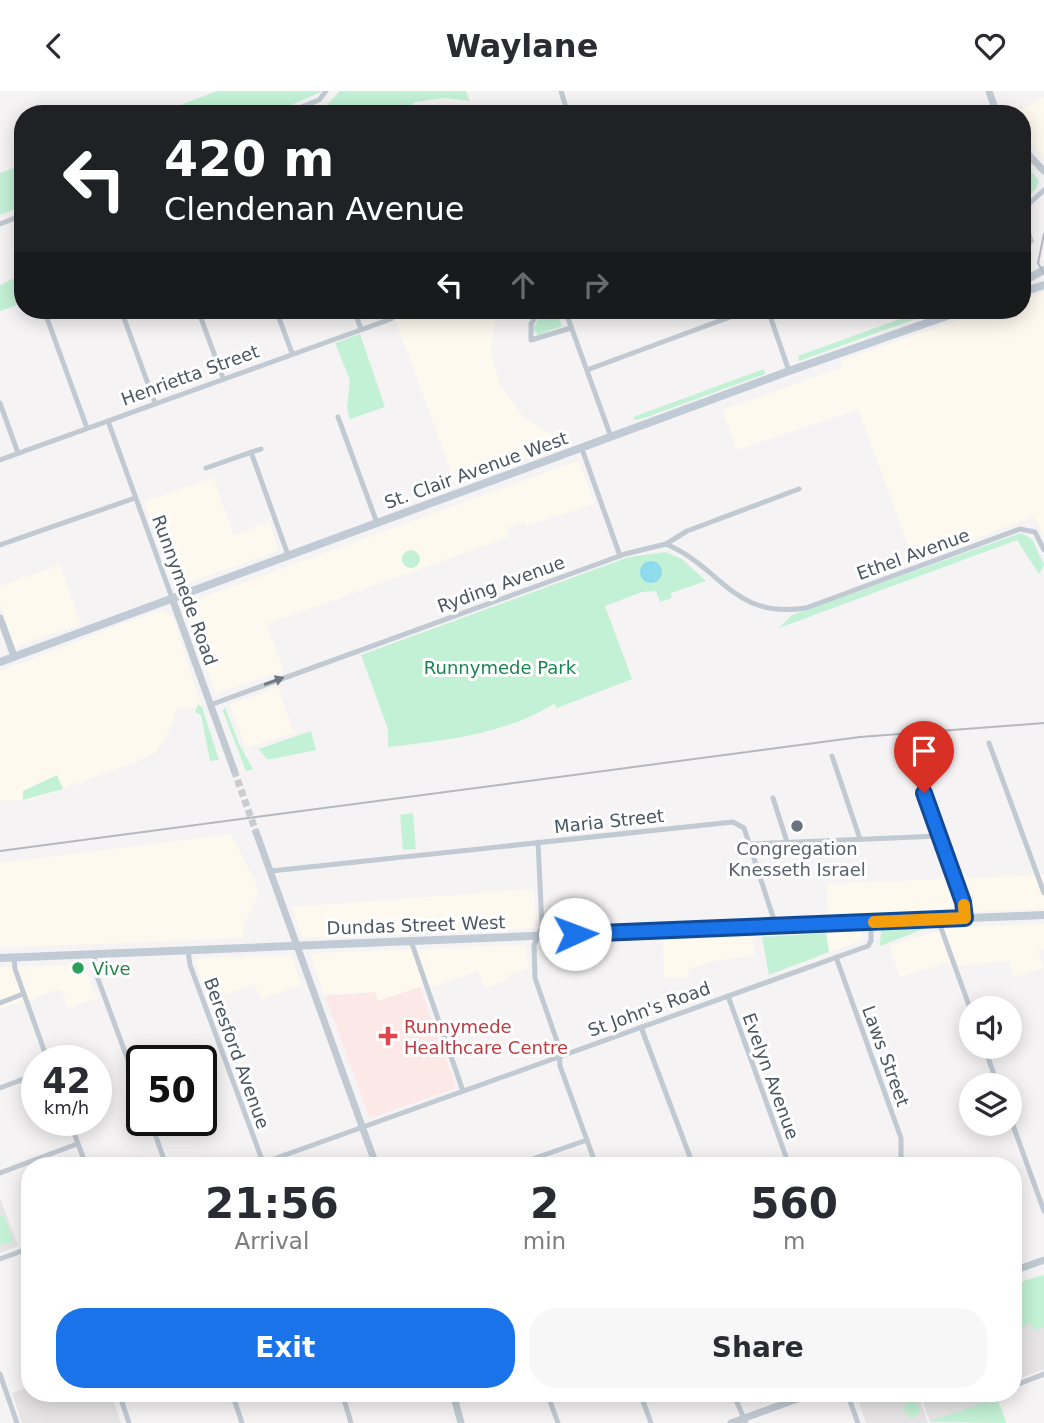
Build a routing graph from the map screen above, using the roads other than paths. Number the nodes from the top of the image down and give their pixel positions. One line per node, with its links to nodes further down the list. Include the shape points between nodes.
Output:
1 (326, 91): 2 (street)
2 (306, 105)
3 (1031, 157): 4 (street)
4 (1044, 171)
5 (1044, 190): 6 (street)
6 (1031, 203)
7 (47, 319): 28 (street)
8 (124, 319): 25 (street)
9 (201, 319): 23 (street)
10 (279, 319): 20 (street)
11 (357, 319): 19 (street)
12 (391, 319): 19 (street, Henrietta Street)
13 (534, 319): 18 (street, via 531,340)
14 (568, 319): 18 (street)
15 (725, 319): 21 (street)
16 (771, 319): 22 (street)
17 (938, 319): 22 (main road, St. Clair Avenue West)
18 (571, 328): 21 (street)
19 (361, 329): 20 (street, Henrietta Street)
20 (292, 353): 23 (street, Henrietta Street)
21 (587, 370): 29 (street)
22 (789, 371): 29 (main road, St. Clair Avenue West)
23 (223, 378): 25 (street, Henrietta Street)
24 (0, 403): 33 (street)
25 (155, 403): 27 (street, Henrietta Street)
26 (338, 417): 38 (street)
27 (108, 421): 28 (street, Henrietta Street); 37 (street, Runnymede Road)
28 (87, 428): 33 (street, Henrietta Street)
29 (611, 437): 31 (main road, St. Clair Avenue West)
30 (261, 449): 32 (street)
31 (582, 449): 38 (main road, St. Clair Avenue West); 43 (street)
32 (251, 452): 35 (street); 42 (street)
33 (18, 453): 34 (street, Henrietta Street)
34 (0, 460)
35 (206, 468)
36 (799, 489): 39 (street, Ryding Avenue, via 687,531)
37 (135, 498): 40 (street); 44 (street, Runnymede Road)
38 (377, 523): 42 (main road, St. Clair Avenue West)
39 (666, 544): 41 (street, Ethel Avenue, via 687,554 757,607 783,612 806,608 1020,529 1030,530); 43 (street, Ryding Avenue)
40 (0, 545)
41 (1044, 550)
42 (288, 555): 44 (main road, St. Clair Avenue West)
43 (620, 556): 48 (street, Ryding Avenue, one-way to 43)
44 (172, 598): 46 (main road, St. Clair Avenue West); 48 (street, Runnymede Road)
45 (0, 618): 46 (street)
46 (14, 656): 47 (main road, St. Clair Avenue West)
47 (0, 662)
48 (210, 705): 52 (street, Runnymede Road)
49 (989, 743): 61 (street)
50 (909, 750): 55 (street)
51 (832, 756): 56 (street)
52 (234, 770)
53 (774, 798): 58 (street)
54 (256, 832): 60 (street)
55 (939, 836): 56 (street); 63 (street)
56 (860, 839): 58 (street)
57 (538, 842): 59 (street, Maria Street, via 733,822 744,828); 60 (street, Maria Street); 67 (street)
58 (787, 842): 59 (street)
59 (750, 844): 66 (street)
60 (271, 871): 69 (street)
61 (1044, 893)
62 (1044, 915): 63 (main road, Dundas Street West)
63 (965, 918): 64 (main road, Dundas Street West)
64 (941, 919): 65 (main road, Dundas Street West); 77 (street)
65 (871, 922): 66 (main road, Dundas Street West); 73 (street, St John's Road, via 868,946)
66 (776, 926): 67 (main road, Dundas Street West)
67 (539, 936): 68 (main road, Dundas Street West); 82 (street, via 534,945 535,978)
68 (411, 941): 69 (main road, Dundas Street West); 85 (street)
69 (297, 946): 70 (main road, Dundas Street West); 86 (street)
70 (188, 950): 71 (main road, Dundas Street West); 95 (street, Beresford Avenue)
71 (94, 954): 72 (main road, Dundas Street West); 81 (street)
72 (14, 957): 74 (main road, Dundas Street West); 75 (street)
73 (836, 957): 76 (street, St John's Road); 102 (street, Laws Street, via 897,1128)
74 (0, 958)
75 (23, 995): 78 (street); 80 (street)
76 (727, 996): 79 (street, St John's Road); 101 (street, Evelyn Avenue)
77 (966, 996)
78 (0, 1003)
79 (641, 1027): 82 (street, St John's Road); 100 (street)
80 (42, 1045)
81 (126, 1054)
82 (560, 1056): 85 (street, St John's Road); 90 (street)
83 (21, 1080): 84 (street)
84 (0, 1088)
85 (463, 1091): 86 (street, St John's Road)
86 (363, 1128): 96 (street, St John's Road); 97 (street)
87 (74, 1136): 91 (street)
88 (156, 1136): 94 (street)
89 (1017, 1136): 105 (street)
90 (587, 1140): 98 (street); 99 (street)
91 (77, 1144): 92 (street); 93 (street)
92 (42, 1157)
93 (83, 1157)
94 (163, 1157)
95 (258, 1157)
96 (283, 1157)
97 (373, 1157)
98 (538, 1157)
99 (593, 1157)
100 (690, 1157)
101 (786, 1157)
102 (901, 1157)
103 (21, 1165): 104 (street)
104 (0, 1173)
105 (1044, 1210)
106 (21, 1251): 107 (street)
107 (0, 1259)
108 (1044, 1260): 109 (street)
109 (1022, 1268)
110 (0, 1374): 123 (street)
111 (1044, 1374): 112 (street)
112 (1022, 1383)
113 (122, 1402): 124 (street)
114 (235, 1402): 125 (street)
115 (345, 1402): 126 (street)
116 (455, 1402): 127 (street)
117 (550, 1402): 128 (street)
118 (643, 1402): 129 (street)
119 (737, 1402): 122 (street)
120 (792, 1402): 122 (street)
121 (850, 1402): 131 (street)
122 (745, 1421): 130 (street)
123 (17, 1423)
124 (129, 1423)
125 (242, 1423)
126 (351, 1423)
127 (461, 1423)
128 (558, 1423)
129 (651, 1423)
130 (731, 1423)
131 (858, 1423)

